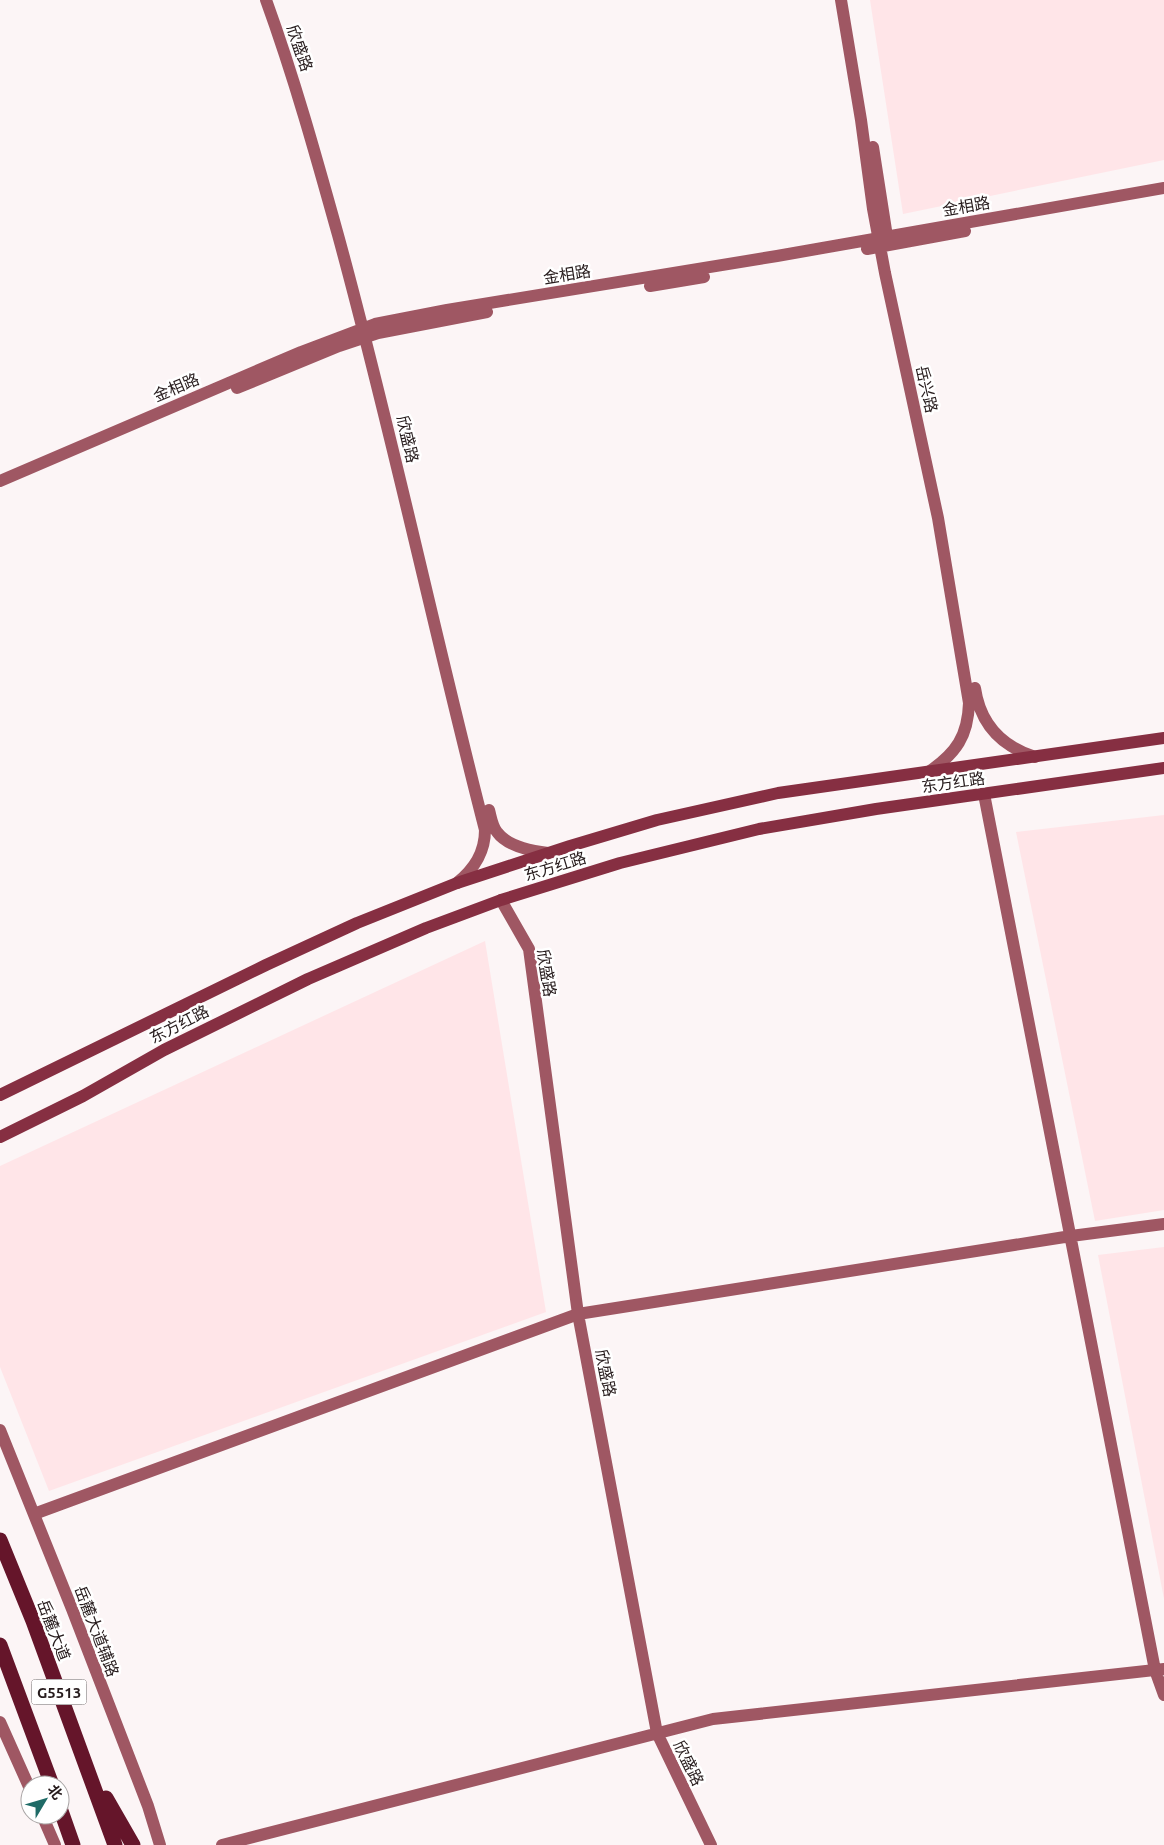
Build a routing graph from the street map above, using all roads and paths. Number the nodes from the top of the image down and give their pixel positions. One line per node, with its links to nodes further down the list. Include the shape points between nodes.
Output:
1 (266, 0): 8 (street, 欣盛路, via 304,112)
2 (274, 0): 8 (street, 欣盛路, via 311,110)
3 (841, 0): 7 (street, 岳兴路)
4 (849, 0): 7 (street, 岳兴路)
5 (1164, 188): 7 (street, 金相路)
6 (1164, 195): 7 (street, 金相路)
7 (884, 242): 8 (street, 金相路, via 437,311 398,318); 12 (street, 岳兴路, via 947,525 977,701 987,724 995,732 1015,748); 14 (street, 岳兴路, via 938,518 969,703 968,725 957,747)
8 (368, 331): 9 (street, 金相路, via 257,370); 10 (street, 金相路); 16 (street, 欣盛路, via 493,824 507,841); 17 (street, 欣盛路, via 486,830 485,843 477,862)
9 (0, 480)
10 (0, 489)
11 (1164, 738): 12 (main road, 东方红路)
12 (1035, 757): 14 (main road, 东方红路)
13 (1164, 768): 15 (main road, 东方红路)
14 (930, 771): 16 (main road, 东方红路, via 731,802 657,820)
15 (984, 794): 18 (main road, 东方红路, via 759,829 620,863); 22 (street)
16 (548, 853): 17 (main road, 东方红路)
17 (457, 883): 19 (main road, 东方红路, via 356,923)
18 (501, 900): 20 (main road, 东方红路, via 308,979 164,1050 83,1096); 23 (street, 欣盛路, via 529,949)
19 (0, 1095)
20 (0, 1137)
21 (1164, 1224): 22 (street)
22 (1071, 1236): 23 (street); 28 (street)
23 (578, 1314): 25 (street); 31 (street, 欣盛路)
24 (0, 1430): 25 (street, 岳麓大道辅路)
25 (34, 1514): 41 (street, 岳麓大道辅路, via 148,1806)
26 (0, 1540): 32 (highway, 岳麓大道 / G5513)
27 (0, 1645): 34 (highway, G5513)
28 (1160, 1670): 29 (street); 31 (street, via 713,1719)
29 (1164, 1695)
30 (0, 1722): 33 (street)
31 (656, 1734): 42 (street); 43 (street, 欣盛路)
32 (85, 1761): 39 (highway, 岳麓大道 / G5513); 40 (highway)
33 (24, 1775)
34 (48, 1775)
35 (46, 1825): 37 (street)
36 (66, 1825): 38 (highway)
37 (55, 1845)
38 (73, 1845)
39 (115, 1845)
40 (133, 1845)
41 (160, 1845)
42 (222, 1845)
43 (711, 1845)

